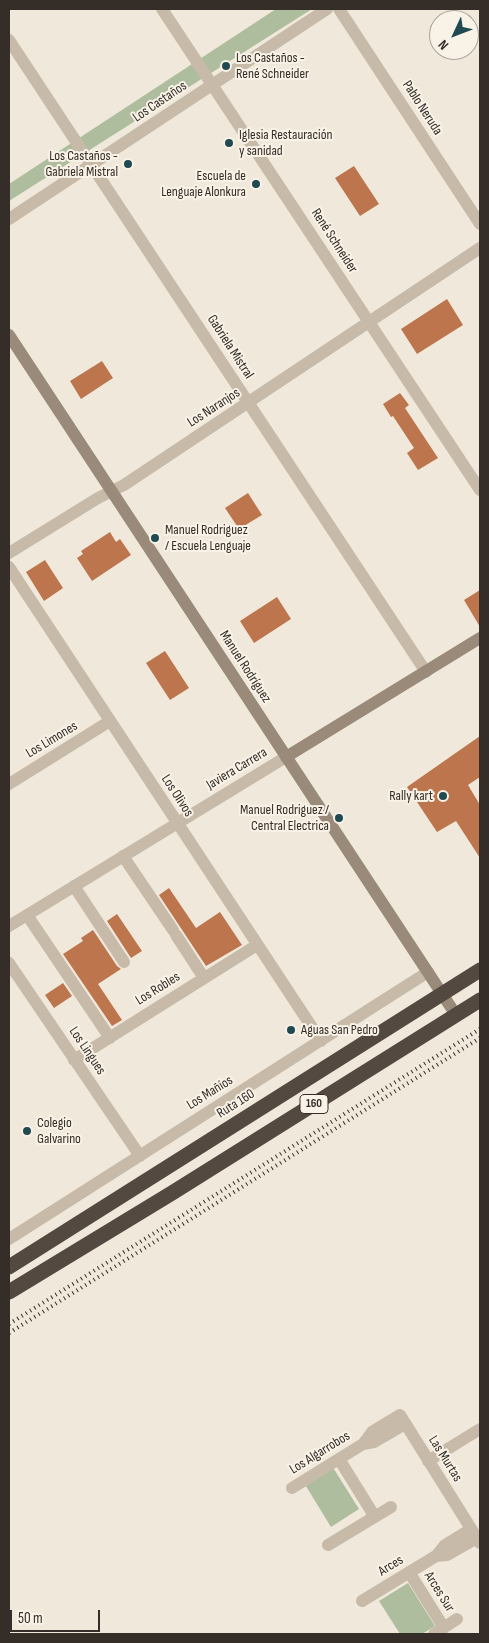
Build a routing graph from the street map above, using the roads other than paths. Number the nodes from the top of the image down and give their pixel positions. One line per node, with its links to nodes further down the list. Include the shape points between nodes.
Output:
1 (162, 9): 5 (street, René Schneider)
2 (327, 9): 5 (street, Los Castaños)
3 (338, 9): 8 (street, Pablo Neruda)
4 (9, 40): 6 (street, Gabriela Mistral)
5 (212, 84): 6 (street, Los Castaños); 10 (street, René Schneider)
6 (91, 165): 7 (street, Los Castaños); 12 (street, Gabriela Mistral)
7 (9, 220)
8 (480, 224)
9 (480, 248): 10 (street, Los Naranjos)
10 (369, 322): 12 (street, Los Naranjos); 13 (street, René Schneider)
11 (9, 335): 14 (street, Manuel Rodríguez)
12 (249, 403): 14 (street, Los Naranjos); 18 (street, Gabriela Mistral)
13 (480, 490)
14 (111, 491): 15 (street, Los Naranjos); 20 (street, Manuel Rodríguez)
15 (9, 553)
16 (9, 567): 19 (street, Los Olivos)
17 (480, 638): 18 (street, Javiera Carrera)
18 (426, 672): 20 (street, Javiera Carrera)
19 (110, 721): 21 (street, Los Limones); 22 (street, Los Olivos)
20 (286, 757): 22 (street, Javiera Carrera); 31 (street, Manuel Rodríguez)
21 (9, 784)
22 (177, 823): 23 (street, Javiera Carrera); 27 (street, Los Olivos)
23 (123, 856): 24 (street, Javiera Carrera); 32 (street)
24 (74, 886): 25 (street, Javiera Carrera); 28 (street)
25 (27, 915): 26 (street, Javiera Carrera); 36 (street)
26 (9, 926)
27 (257, 945): 32 (street, Los Robles); 37 (street, Los Olivos)
28 (124, 962)
29 (9, 963): 38 (street, Los Lingues)
30 (480, 970): 33 (highway, Ruta 160 / 160)
31 (428, 972): 33 (street, Manuel Rodríguez); 37 (street, Los Mañíos)
32 (204, 978): 36 (street, Los Robles)
33 (442, 994): 35 (street, Manuel Rodríguez); 41 (highway, Ruta 160 / 160)
34 (480, 1000): 35 (highway, 160)
35 (456, 1015): 42 (highway, 160)
36 (110, 1038): 38 (street, Los Robles)
37 (321, 1041): 39 (street, Los Mañíos)
38 (74, 1060): 39 (street, Los Lingues)
39 (140, 1156): 40 (street, Los Mañíos)
40 (9, 1239)
41 (9, 1267)
42 (9, 1292)
43 (402, 1420): 45 (street, Los Algarrobos, via 374,1442 363,1444); 46 (street, Las Murtas)
44 (480, 1428): 46 (street)
45 (339, 1459): 47 (street, Los Algarrobos); 49 (street)
46 (428, 1461): 50 (street, Las Murtas)
47 (292, 1488)
48 (391, 1507): 49 (street)
49 (375, 1517): 51 (street)
50 (476, 1537): 52 (street, Arces, via 447,1555 436,1556)
51 (328, 1545)
52 (409, 1572): 53 (street, Arces); 55 (street, Arces Sur)
53 (362, 1601)
54 (457, 1620): 55 (street)
55 (439, 1631)

